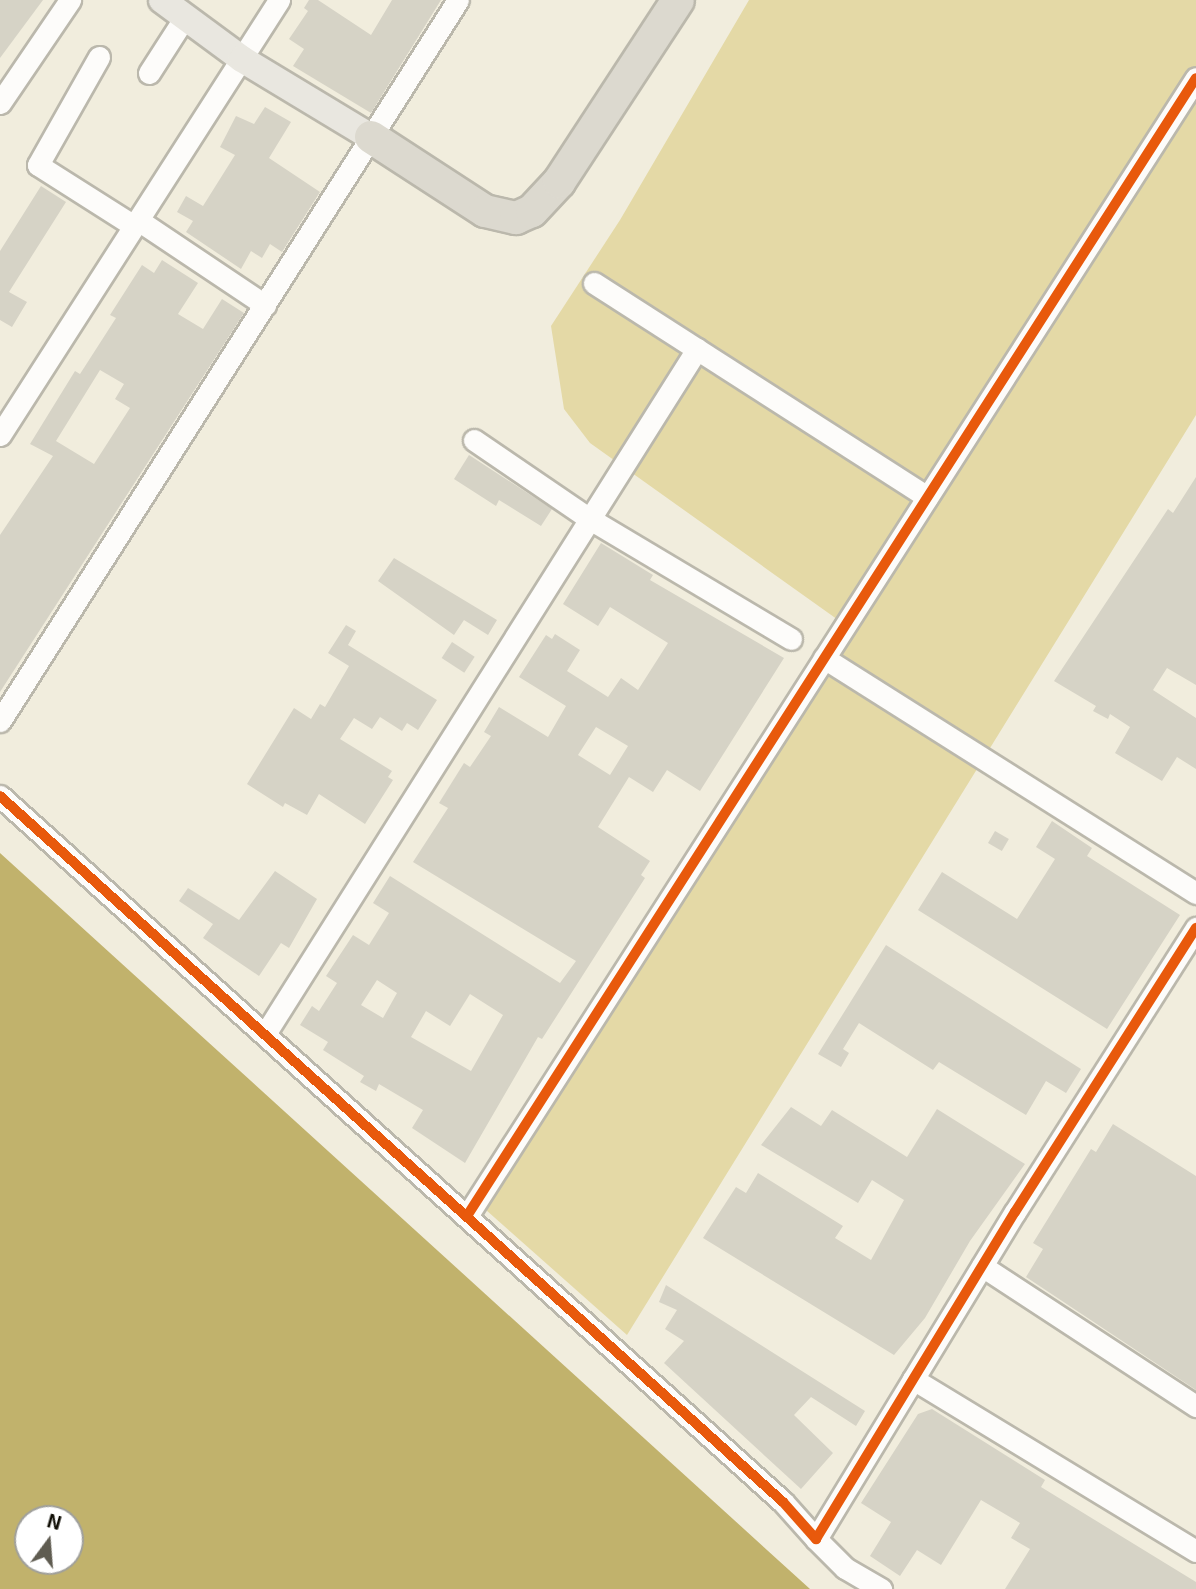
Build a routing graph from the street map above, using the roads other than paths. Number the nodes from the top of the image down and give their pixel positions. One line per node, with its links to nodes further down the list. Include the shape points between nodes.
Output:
1 (70, 0): 10 (street)
2 (162, 0): 6 (main road)
3 (279, 0): 8 (street)
4 (458, 0): 13 (street)
5 (678, 0): 13 (highway, via 559,182 532,211 516,218 485,211)
6 (186, 17): 8 (main road); 9 (street)
7 (99, 57): 14 (street, via 38,165)
8 (242, 59): 13 (main road); 14 (street)
9 (149, 73)
10 (9, 76): 12 (street)
11 (1196, 78): 20 (street)
12 (0, 103)
13 (371, 137): 16 (street)
14 (136, 223): 16 (street); 18 (street)
15 (594, 283): 17 (street)
16 (265, 305): 24 (street)
17 (697, 349): 20 (street); 21 (street)
18 (0, 435)
19 (474, 440): 21 (street)
20 (928, 497): 23 (street)
21 (590, 519): 22 (street); 28 (street)
22 (791, 639)
23 (824, 658): 26 (street); 29 (street)
24 (0, 721)
25 (0, 796): 28 (street)
26 (1196, 892)
27 (1196, 928): 30 (street)
28 (265, 1034): 29 (street)
29 (467, 1216): 33 (street, via 783,1502)
30 (982, 1266): 31 (street); 32 (street)
31 (913, 1379): 33 (street); 34 (street)
32 (1196, 1406)
33 (816, 1539): 35 (street, via 845,1568)
34 (1196, 1550)
35 (881, 1589)

